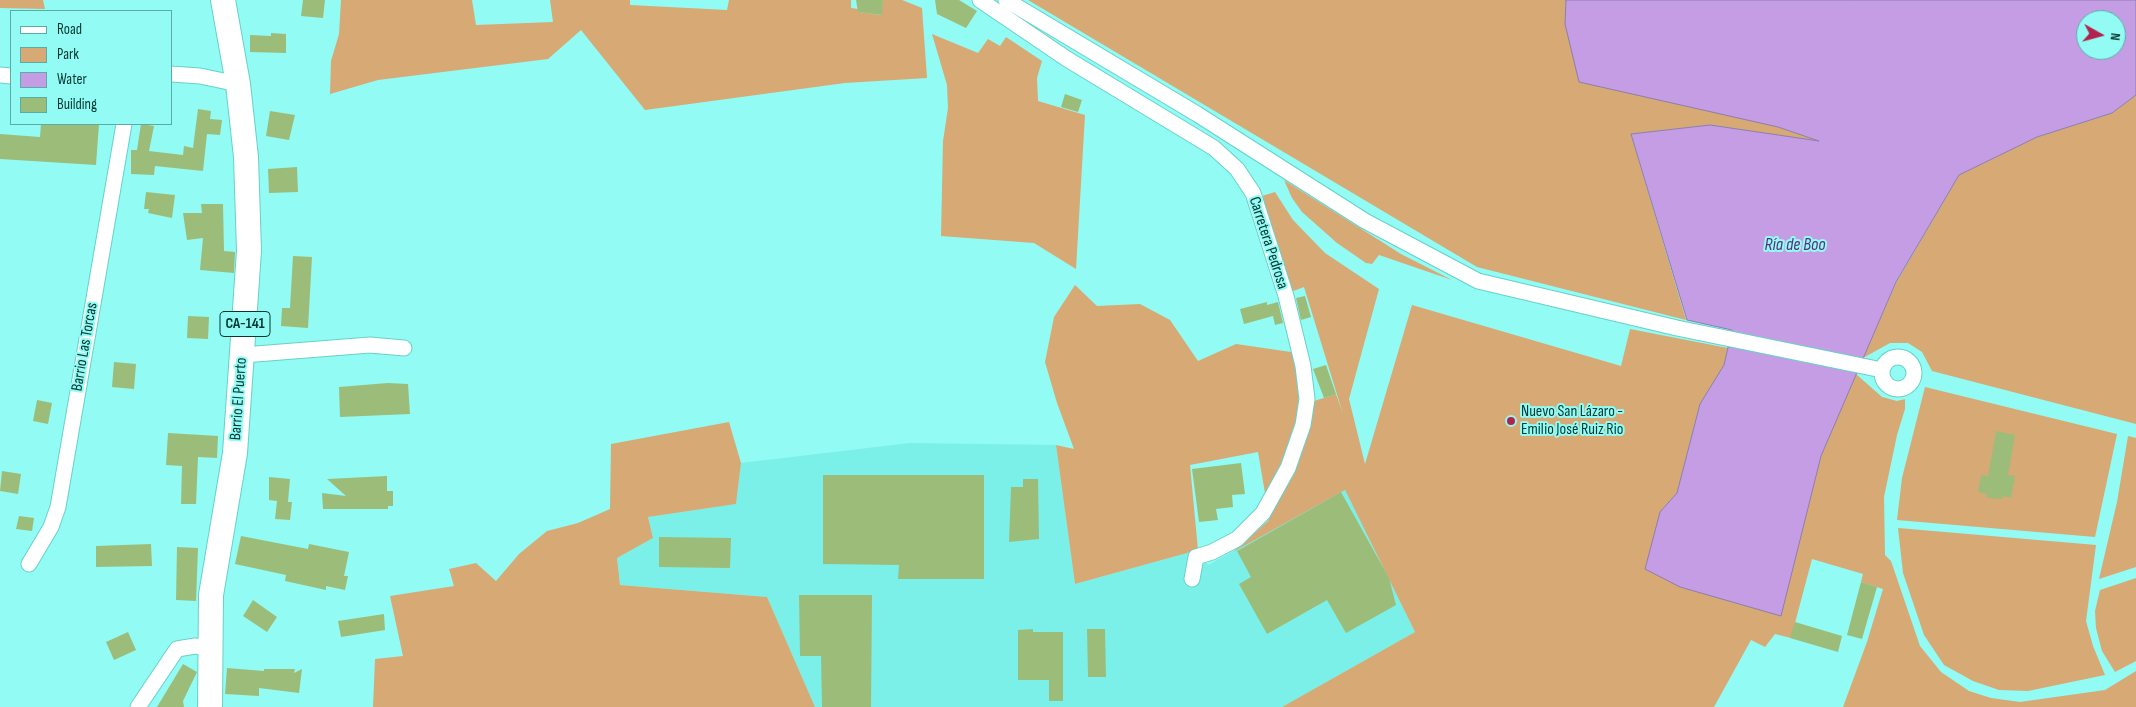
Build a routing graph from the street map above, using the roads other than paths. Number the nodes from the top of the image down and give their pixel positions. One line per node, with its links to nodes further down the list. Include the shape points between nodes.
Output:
1 (223, 0): 5 (main road, Barrio El Puerto / CA-141)
2 (980, 0): 11 (street, Carretera Pedrosa, via 1067,59 1214,148 1237,169 1253,193 1286,296 1303,366 1307,399 1303,425 1288,468 1263,513 1237,539 1196,557)
3 (1006, 0): 9 (street, via 1197,114 1365,221 1478,281 1677,328)
4 (172, 74): 5 (street)
5 (238, 84): 8 (main road, Barrio El Puerto / CA-141, via 246,157 249,252)
6 (124, 125): 10 (street, Barrio Las Torcas, via 58,507 51,527)
7 (404, 348): 8 (street, via 370,345)
8 (242, 355): 12 (main road, Barrio El Puerto / CA-141, via 235,454 211,595)
9 (1882, 370)
10 (29, 564)
11 (1192, 579)
12 (210, 648): 13 (street, via 177,649); 14 (main road, Barrio El Puerto / CA-141)
13 (138, 707)
14 (210, 707)

